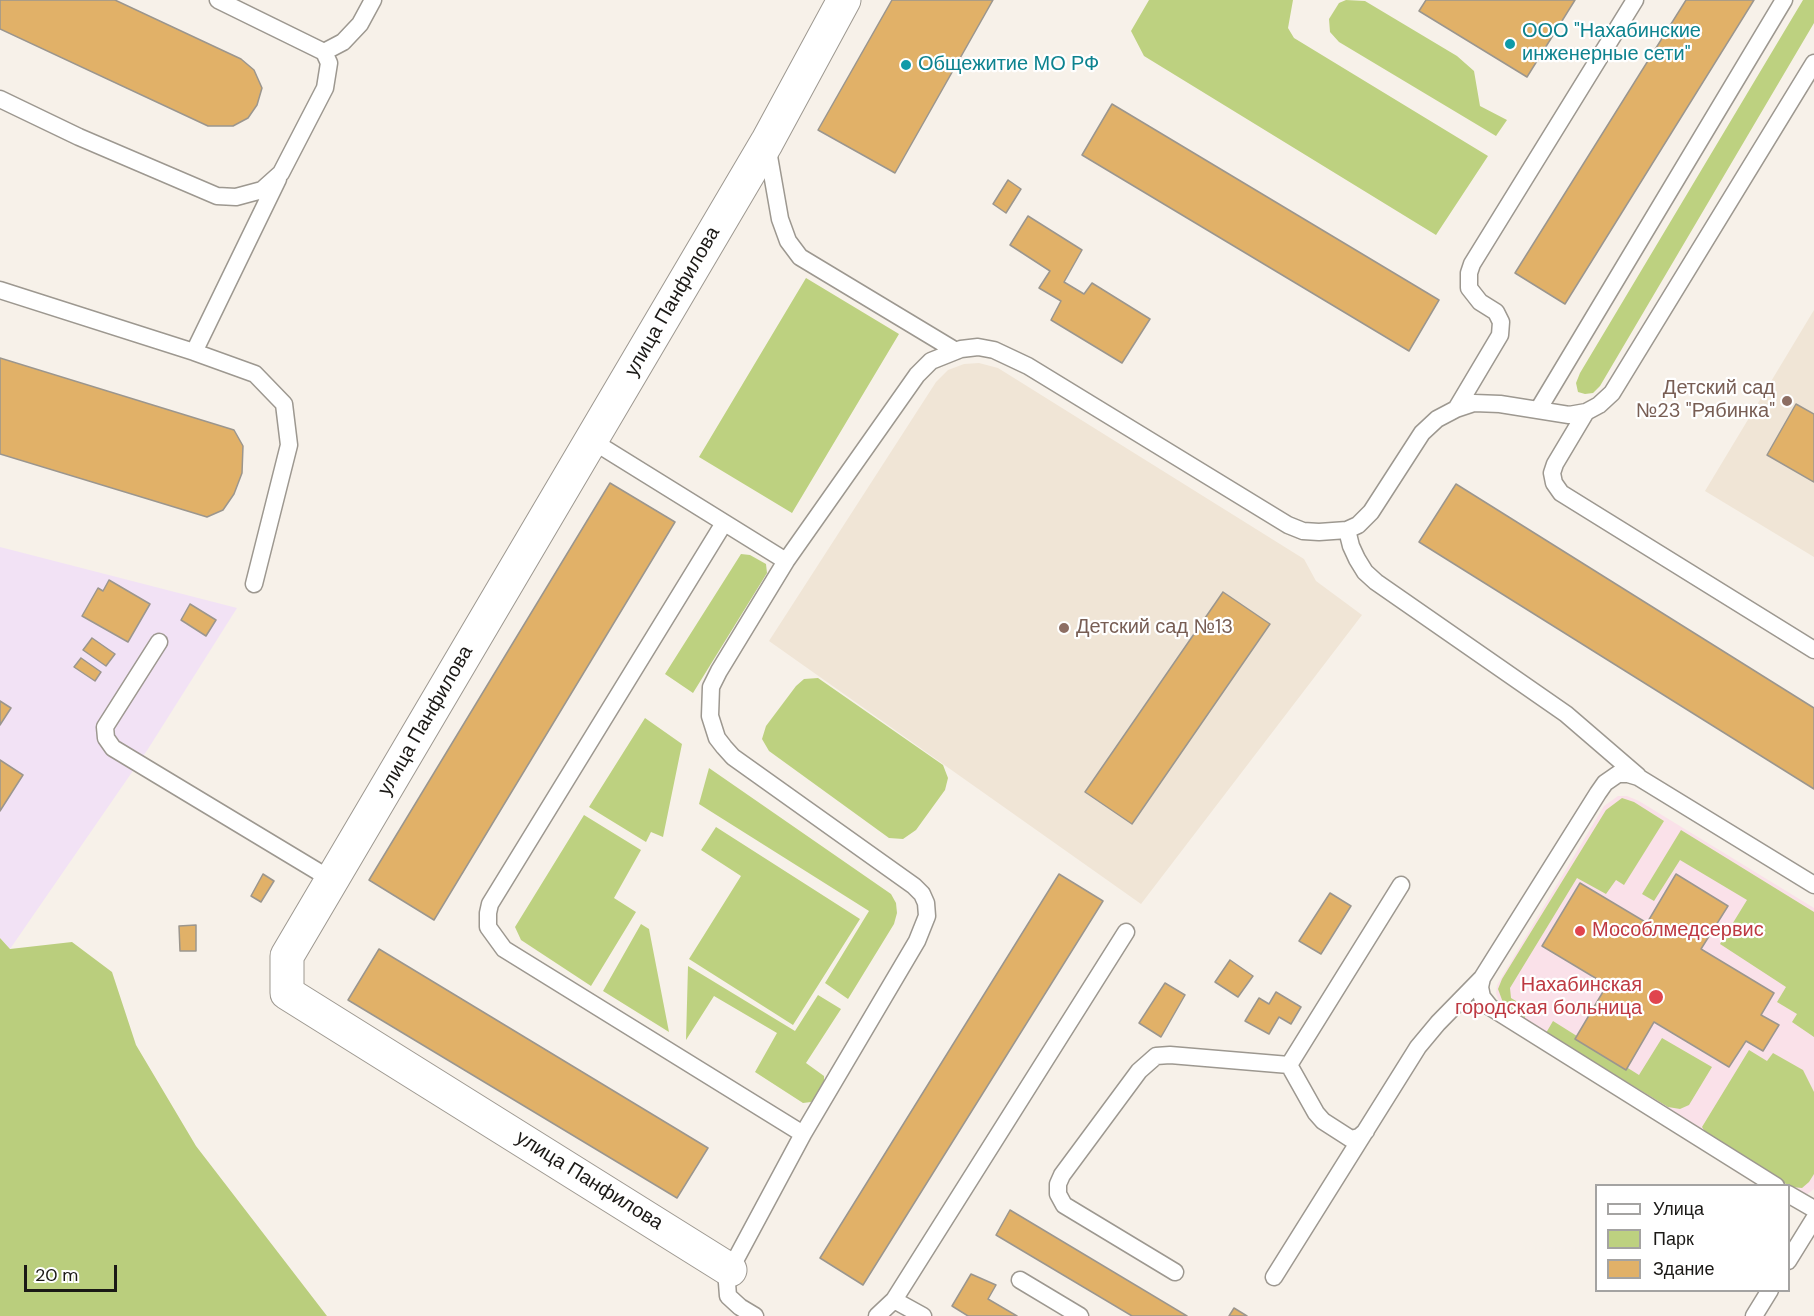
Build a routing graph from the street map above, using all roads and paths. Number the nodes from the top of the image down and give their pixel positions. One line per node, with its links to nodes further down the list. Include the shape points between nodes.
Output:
1 (218, 0): 6 (lane)
2 (374, 0): 6 (lane, via 352,33)
3 (844, 0): 9 (street, улица Панфилова)
4 (1635, 0): 14 (lane, via 1472,264 1469,288 1480,302 1496,312 1501,322 1500,335)
5 (1784, 0): 15 (lane)
6 (324, 52): 10 (lane, via 329,63 325,88)
7 (1814, 63): 16 (lane, via 1627,371 1612,393)
8 (0, 99): 10 (lane, via 217,196 236,197 262,190)
9 (767, 142): 12 (lane, via 780,219 788,241 800,257); 17 (street, улица Панфилова)
10 (281, 173): 13 (lane)
11 (0, 290): 13 (lane)
12 (956, 351): 19 (lane, via 978,347 1019,361 1288,525 1303,531); 20 (lane, via 931,361 917,375)
13 (194, 352): 21 (lane, via 255,374 285,404 289,445)
14 (1455, 409): 15 (lane, via 1474,403); 19 (lane, via 1422,433 1371,512)
15 (1538, 410): 16 (lane, via 1569,415)
16 (1586, 412): 23 (lane, via 1552,473 1561,493)
17 (591, 440): 18 (lane); 25 (street, улица Панфилова)
18 (724, 523): 20 (lane); 32 (lane, via 490,904 488,927 504,949)
19 (1347, 530): 24 (lane, via 1357,559 1376,582 1566,714)
20 (786, 561): 32 (lane, via 711,687 713,728 733,756 914,886 926,903 927,916 917,941)
21 (254, 584)
22 (159, 642): 25 (lane, via 105,727 113,748)
23 (1814, 650)
24 (1638, 777): 27 (lane); 29 (lane, via 1618,774 1605,783)
25 (332, 880): 38 (street, улица Панфилова, via 287,956 287,993)
26 (1401, 885): 30 (lane)
27 (1814, 885)
28 (1126, 932): 43 (lane)
29 (1482, 978): 31 (lane, via 1418,1047); 33 (lane, via 1482,997 1490,1007)
30 (1289, 1065): 31 (lane, via 1323,1121 1351,1139); 39 (lane, via 1156,1056 1139,1071 1062,1175 1058,1194 1064,1205)
31 (1366, 1131): 40 (lane)
32 (803, 1134): 38 (lane)
33 (1774, 1184)
34 (1790, 1195): 35 (lane)
35 (1814, 1209)
36 (1814, 1219): 37 (lane)
37 (1790, 1258)
38 (730, 1270): 44 (lane, via 728,1296)
39 (1175, 1272)
40 (1274, 1277)
41 (1020, 1280): 47 (lane)
42 (1769, 1292): 48 (lane)
43 (894, 1300): 45 (lane); 46 (lane)
44 (755, 1316)
45 (877, 1316)
46 (923, 1316)
47 (1080, 1316)
48 (1754, 1316)

